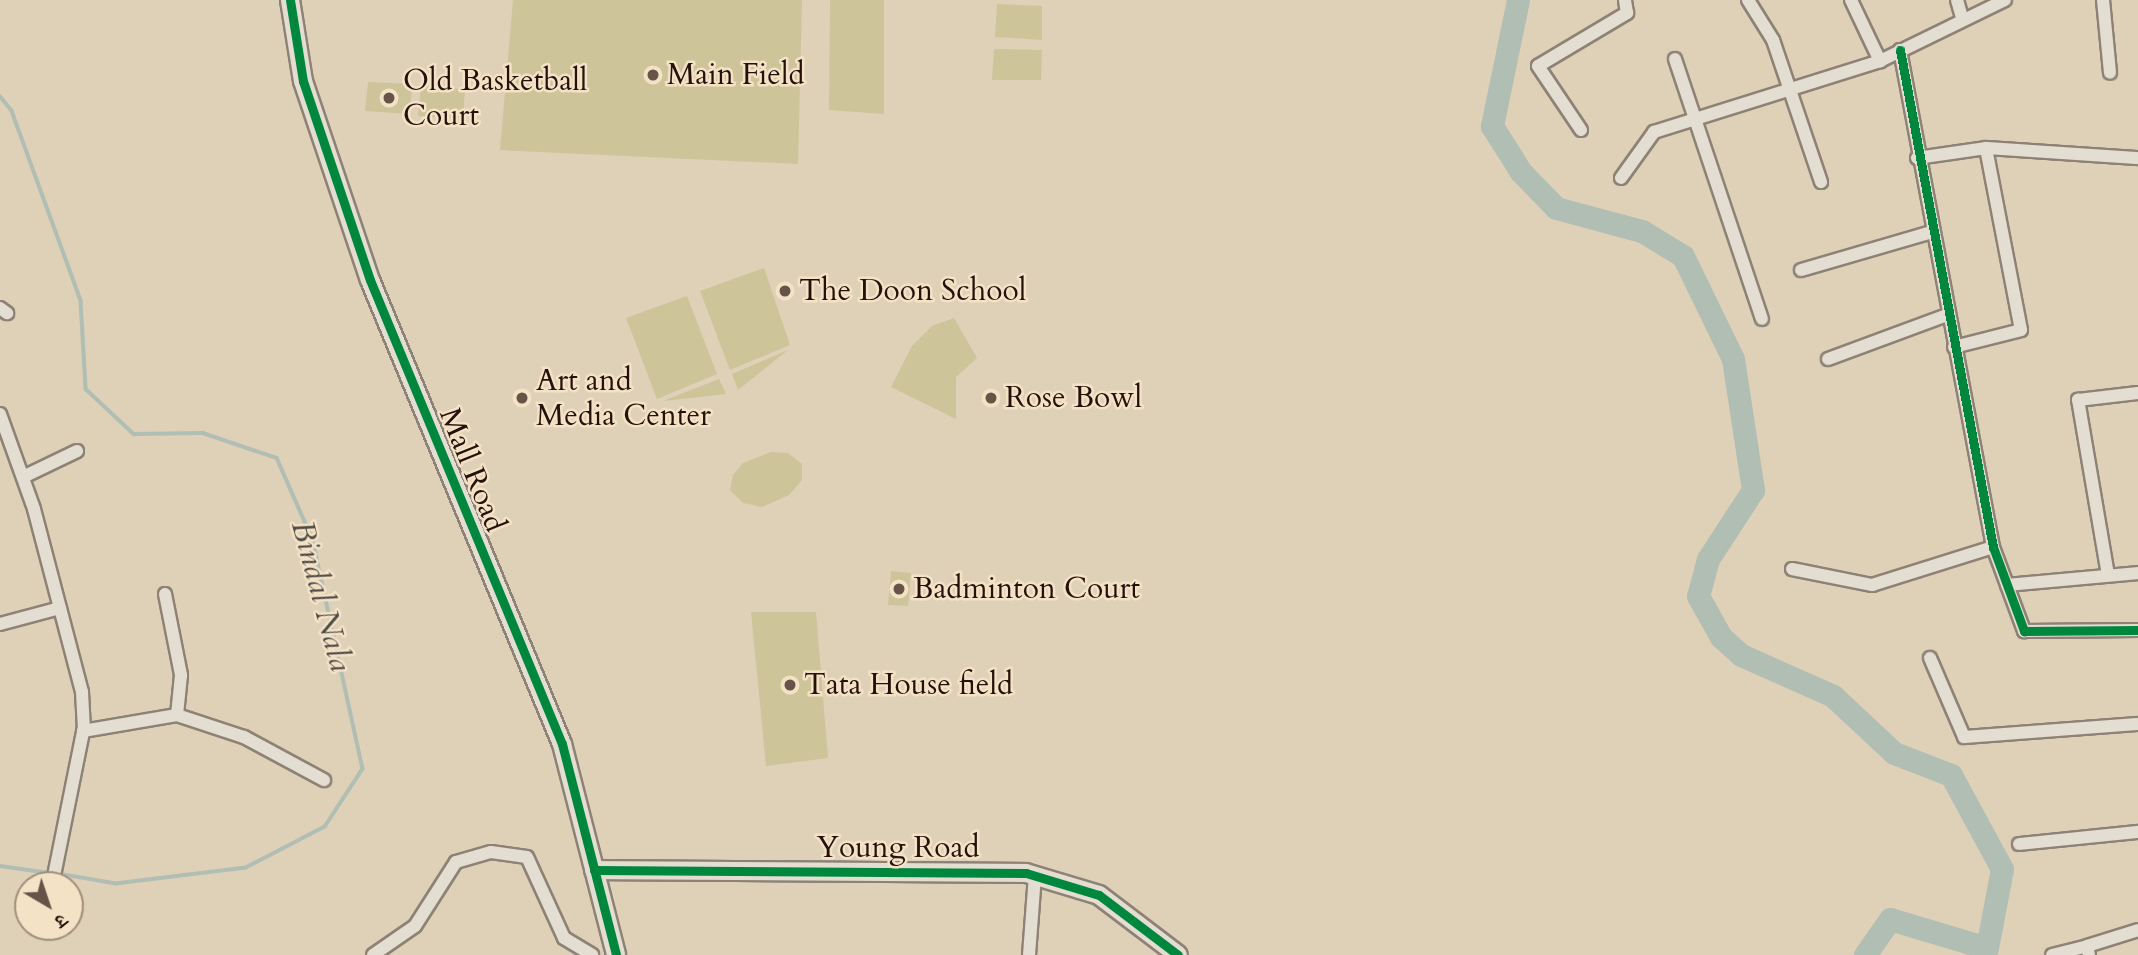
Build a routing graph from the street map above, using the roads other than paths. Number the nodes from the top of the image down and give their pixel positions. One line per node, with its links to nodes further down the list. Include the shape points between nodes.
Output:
1 (290, 0): 47 (street, Mall Road, via 303,81 334,178 429,429 562,744)
2 (1625, 0): 15 (street, via 1627,13 1538,66)
3 (1748, 0): 13 (street, via 1773,40)
4 (1851, 0): 11 (street)
5 (1957, 0): 8 (street)
6 (2005, 0): 8 (street)
7 (2103, 0): 12 (street)
8 (1962, 17): 9 (street)
9 (1900, 50): 11 (street); 17 (street)
10 (1675, 59): 14 (street)
11 (1880, 61): 13 (street)
12 (2110, 74)
13 (1790, 92): 14 (street); 20 (street)
14 (1699, 119): 19 (street, via 1650,134); 24 (street)
15 (1581, 130)
16 (1986, 148): 17 (street); 18 (street); 25 (street, via 2021,330)
17 (1917, 158): 21 (street)
18 (2138, 158)
19 (1621, 178)
20 (1821, 182)
21 (1932, 232): 22 (street); 23 (street)
22 (1801, 270)
23 (1947, 315): 25 (street); 26 (street)
24 (1762, 319)
25 (1954, 347): 31 (street)
26 (1828, 359)
27 (2138, 393): 34 (street, via 2078,400)
28 (0, 414): 30 (street)
29 (77, 451): 30 (street)
30 (23, 477): 37 (street)
31 (1993, 547): 32 (street, via 1872,585); 35 (street)
32 (1792, 569)
33 (2138, 573): 34 (street)
34 (2108, 575): 35 (street)
35 (2007, 586): 39 (street, via 2029,634)
36 (165, 594): 41 (street, via 181,675)
37 (60, 608): 38 (street); 43 (street, via 82,692)
38 (0, 624)
39 (2138, 630)
40 (1930, 658): 42 (street, via 1964,737)
41 (177, 715): 43 (street); 44 (street, via 244,737)
42 (2138, 723)
43 (83, 731): 48 (street)
44 (324, 780)
45 (2138, 832): 46 (street)
46 (2019, 844)
47 (594, 870): 49 (street, Young Road); 54 (street, Mall Road)
48 (52, 871)
49 (1035, 875): 55 (street); 56 (street, Young Road, via 1099,895)
50 (2138, 930): 51 (street)
51 (2088, 951): 57 (street)
52 (373, 955): 53 (street, via 415,926 456,862 491,852 527,857 564,938)
53 (592, 955)
54 (616, 955)
55 (1029, 955)
56 (1178, 955)
57 (2052, 955)

